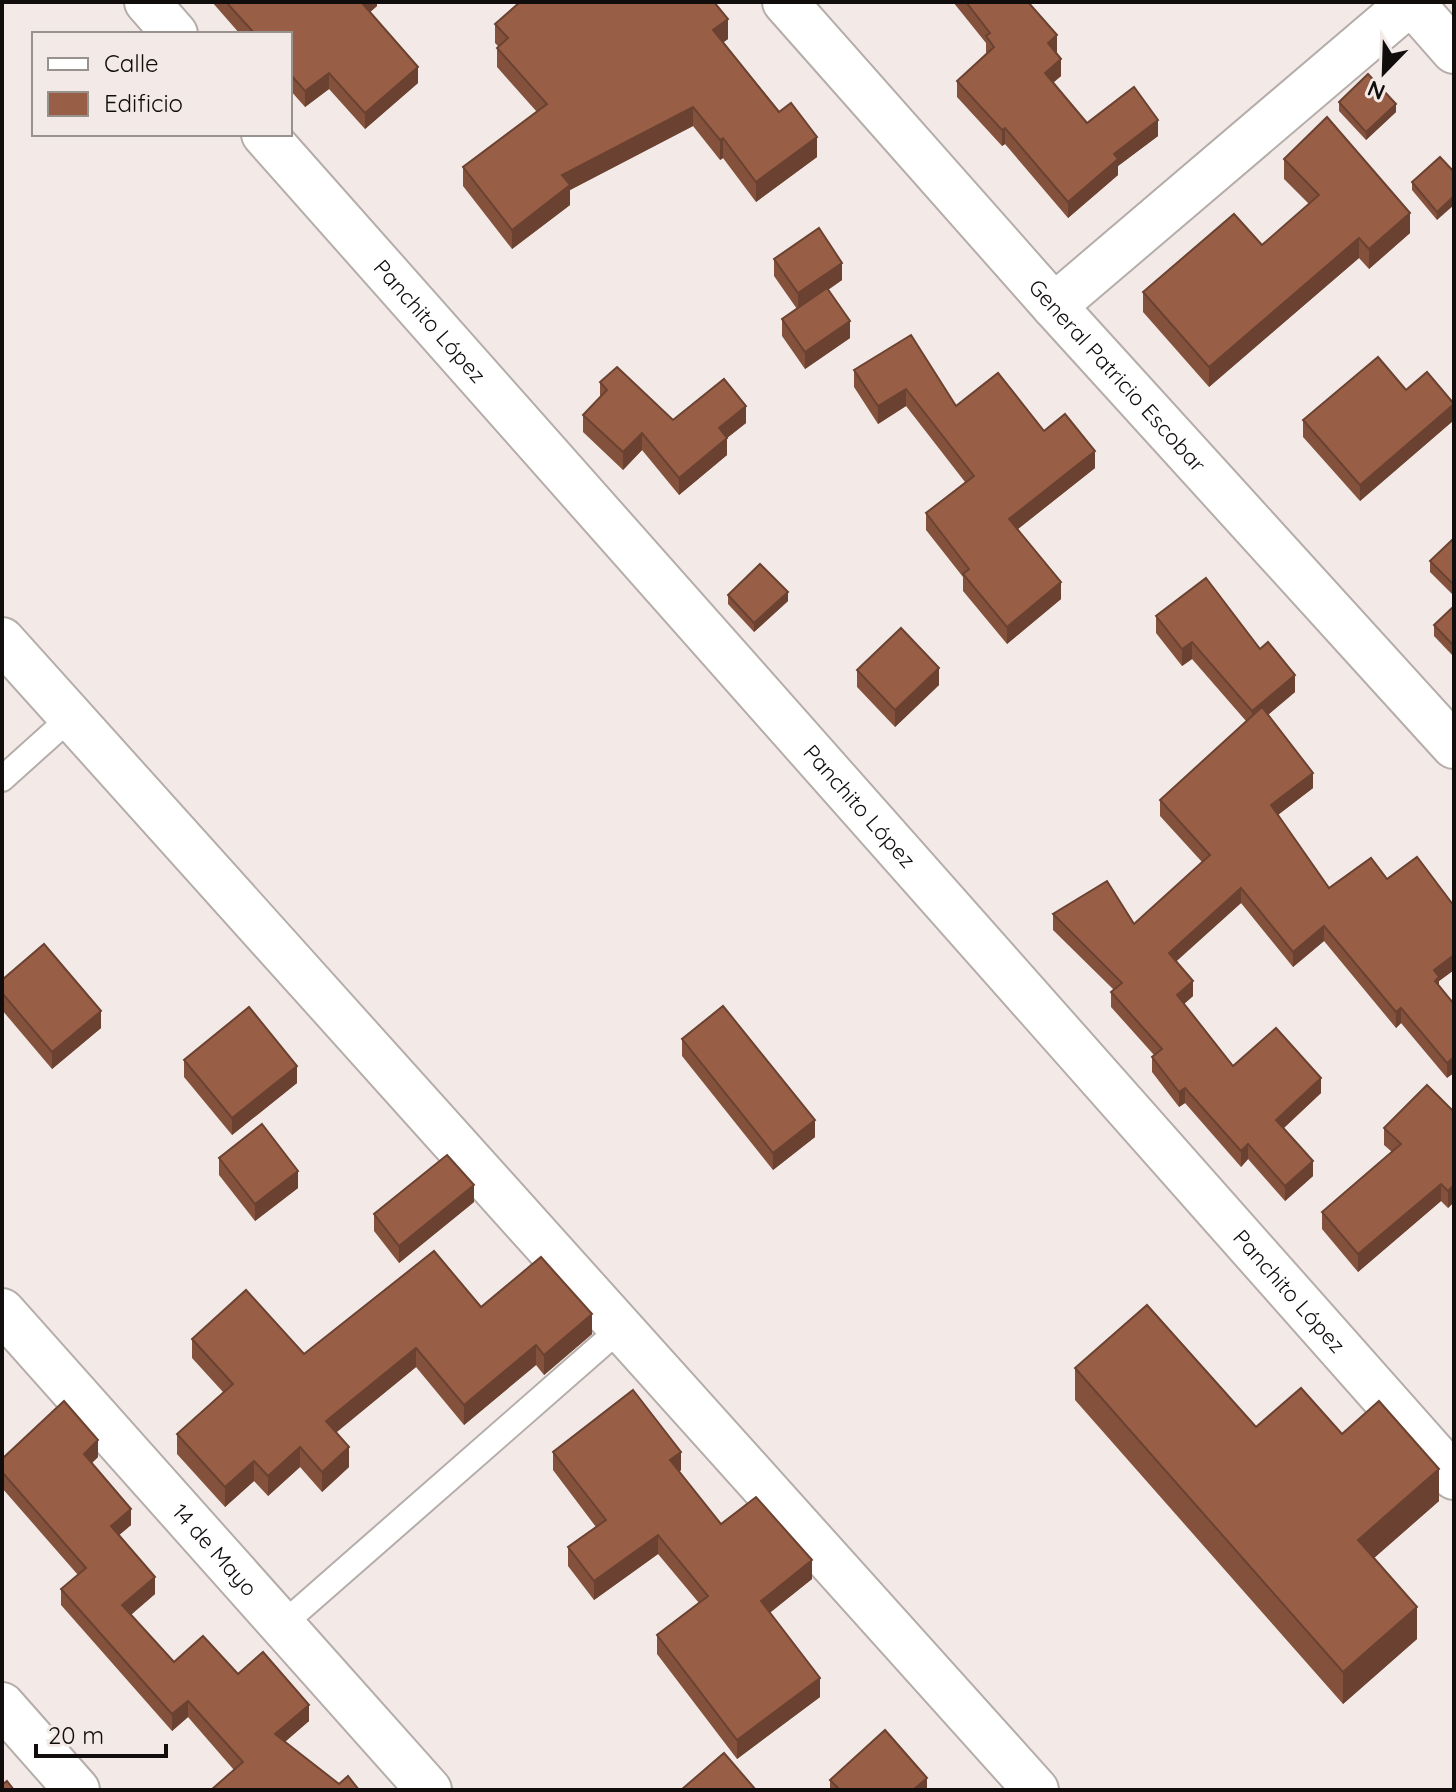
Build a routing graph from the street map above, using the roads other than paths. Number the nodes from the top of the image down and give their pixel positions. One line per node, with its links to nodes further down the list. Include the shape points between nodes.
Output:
1 (147, 2): 4 (street)
2 (785, 2): 7 (street, General Patricio Escobar)
3 (1411, 2): 5 (street); 7 (street)
4 (173, 32)
5 (1454, 51)
6 (266, 136): 14 (street, Panchito López)
7 (1054, 306): 10 (street, General Patricio Escobar)
8 (2, 640): 9 (street)
9 (71, 717): 11 (lane); 13 (street)
10 (1454, 746)
11 (2, 779)
12 (2, 1311): 15 (street, 14 de Mayo)
13 (621, 1328): 15 (lane); 19 (street)
14 (1454, 1477)
15 (282, 1625): 18 (street, 14 de Mayo)
16 (2, 1705): 17 (street)
17 (77, 1790)
18 (429, 1790)
19 (1036, 1790)

